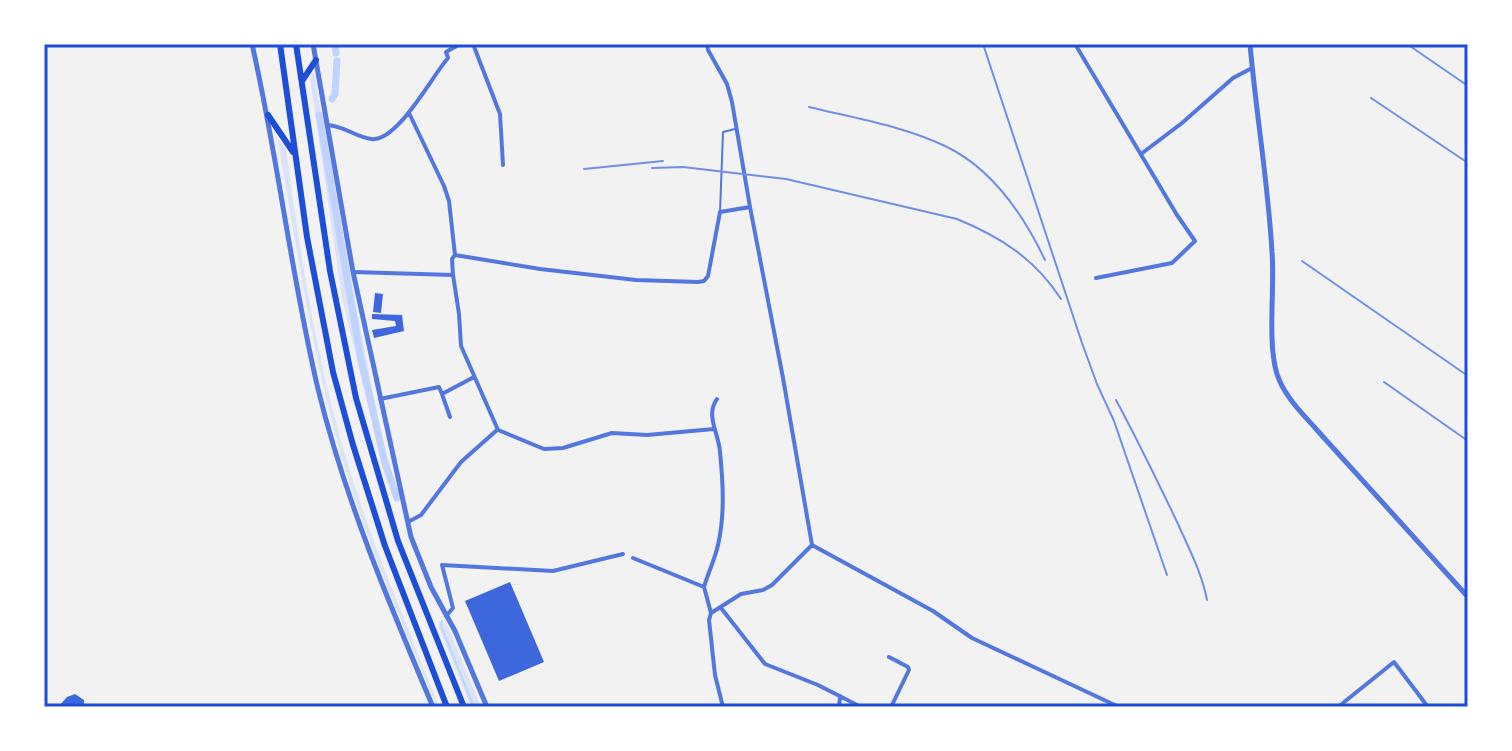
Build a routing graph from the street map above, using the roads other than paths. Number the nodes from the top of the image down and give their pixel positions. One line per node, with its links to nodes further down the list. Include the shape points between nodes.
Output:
1 (252, 44): 14 (street)
2 (280, 44): 18 (main road)
3 (296, 44): 12 (main road)
4 (313, 44): 10 (street)
5 (460, 44): 13 (street, via 446,52 448,58)
6 (473, 44): 19 (street, via 500,114)
7 (707, 44): 16 (street, via 727,84)
8 (1075, 44): 17 (street)
9 (1250, 44): 11 (street)
10 (316, 60): 12 (main road); 15 (street)
11 (1252, 68): 17 (street); 40 (street, via 1273,252 1273,344 1280,381 1316,429)
12 (302, 81): 23 (main road)
13 (409, 113): 15 (street, via 373,140); 22 (street, via 449,201)
14 (268, 115): 18 (main road); 46 (street, via 318,388 371,555)
15 (328, 125): 24 (street)
16 (736, 128): 20 (street); 21 (lane, via 723,132)
17 (1141, 154): 27 (street, via 1195,241 1172,263)
18 (295, 155): 25 (main road)
19 (503, 165)
20 (750, 207): 21 (street); 36 (street)
21 (720, 212): 22 (street, via 708,276 698,282 540,269)
22 (455, 255): 26 (street)
23 (330, 271): 25 (main road, via 324,280); 48 (main road, via 383,493)
24 (353, 272): 26 (street); 30 (street)
25 (313, 273): 47 (main road, via 333,372 368,496)
26 (453, 275): 28 (street, via 461,346)
27 (1096, 278)
28 (474, 377): 29 (street); 34 (street)
29 (442, 394): 30 (street, via 439,387); 32 (street)
30 (380, 399): 35 (street)
31 (717, 399): 33 (street, via 712,405)
32 (450, 417)
33 (714, 429): 34 (street, via 612,433 544,449); 39 (street, via 720,445 722,511)
34 (498, 430): 35 (street, via 461,462 421,515)
35 (408, 522): 43 (street)
36 (812, 545): 41 (street, via 772,585 741,594); 54 (street, via 972,638)
37 (623, 554): 43 (street, via 553,571 442,565 453,608)
38 (633, 558): 39 (street)
39 (704, 587): 42 (street)
40 (1468, 597)
41 (721, 608): 42 (street); 45 (street, via 765,664)
42 (711, 613): 50 (street)
43 (446, 616): 49 (street)
44 (889, 657): 53 (street, via 909,670)
45 (840, 696): 51 (street); 52 (street)
46 (433, 707)
47 (447, 707)
48 (464, 707)
49 (487, 707)
50 (723, 707)
51 (839, 707)
52 (861, 707)
53 (891, 707)
54 (1119, 707)
55 (1338, 707): 56 (street, via 1394,662)
56 (1428, 707)

